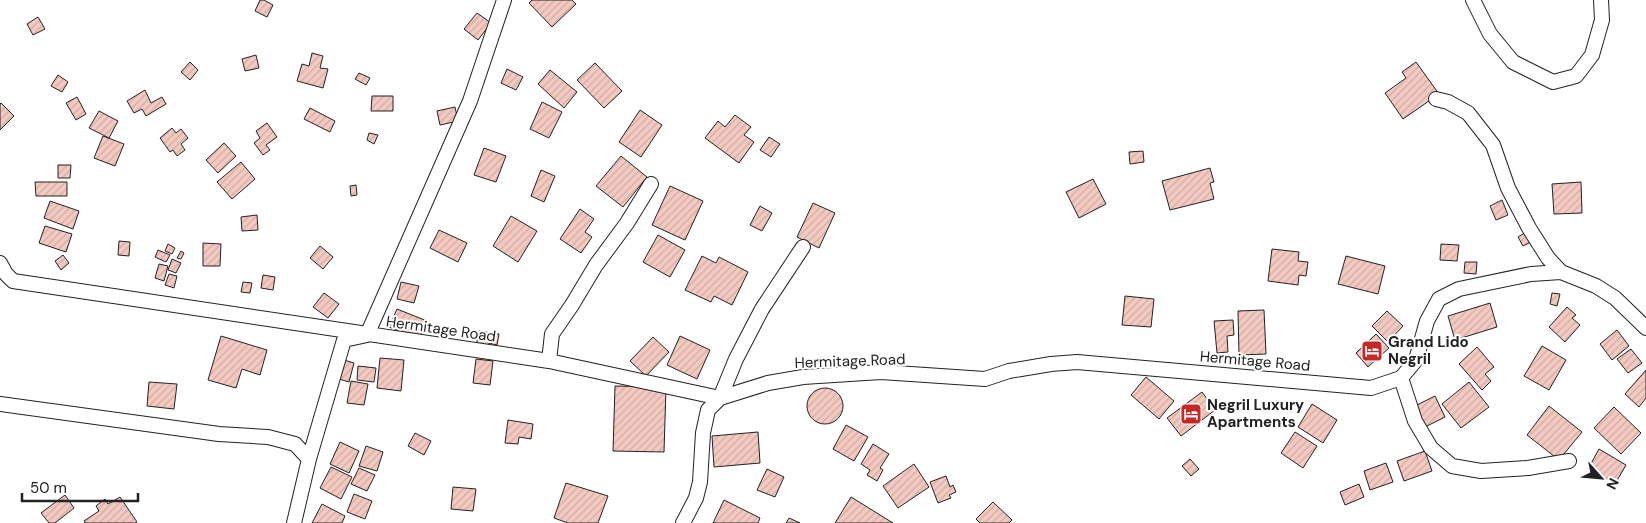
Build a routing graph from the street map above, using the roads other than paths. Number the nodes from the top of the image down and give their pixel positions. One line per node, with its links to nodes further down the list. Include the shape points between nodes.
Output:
1 (504, 0): 10 (street, via 470,101)
2 (1473, 0): 3 (street, via 1490,34 1513,62 1553,82 1576,76 1592,55 1602,20)
3 (1601, 0)
4 (1436, 99): 8 (street, via 1468,113 1493,145 1508,188 1529,228)
5 (651, 184): 11 (street, via 552,334)
6 (803, 247): 13 (street, via 762,310)
7 (0, 264): 10 (street, Hermitage Road, via 13,282)
8 (1561, 272): 9 (street, via 1596,286 1615,298); 12 (street, via 1531,274 1459,289 1439,298 1416,360)
9 (1646, 328)
10 (367, 335): 11 (street, Hermitage Road); 15 (street, via 344,340)
11 (549, 361): 13 (street, Hermitage Road)
12 (1401, 378): 13 (street, Hermitage Road, via 1371,388 1077,362 1009,371 985,379 882,372 803,377 768,383); 16 (street, via 1415,421 1431,448 1452,466 1481,471)
13 (720, 398): 18 (street, via 708,410 702,433 702,463 696,498)
14 (0, 404): 15 (street, via 219,434 268,437 295,444)
15 (309, 459): 17 (street)
16 (1569, 461)
17 (294, 523)
18 (683, 523)

